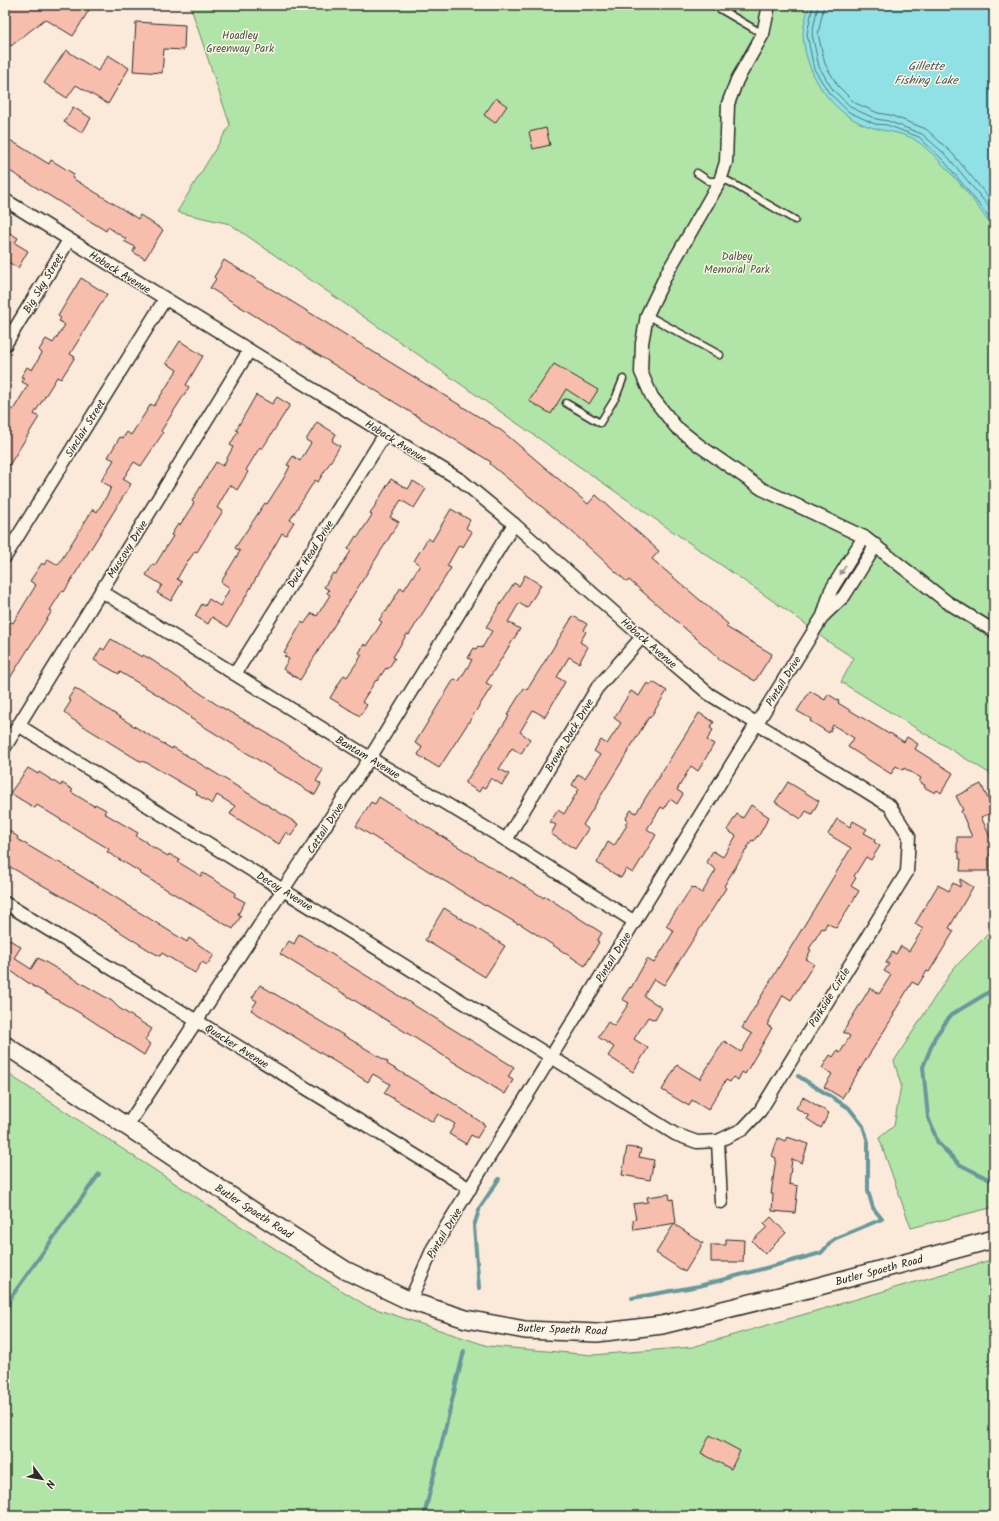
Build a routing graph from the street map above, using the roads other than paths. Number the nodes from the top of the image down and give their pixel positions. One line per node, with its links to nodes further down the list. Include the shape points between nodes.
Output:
1 (713, 5): 3 (lane)
2 (769, 5): 3 (street)
3 (763, 34): 5 (street, via 737,80 728,104 726,162)
4 (697, 174): 5 (lane, via 709,181)
5 (720, 181): 7 (lane, via 728,180); 10 (street, via 667,273)
6 (5, 200): 8 (street, Hoback Avenue)
7 (796, 220)
8 (69, 240): 9 (street, Hoback Avenue); 11 (street, Big Sky Street)
9 (165, 300): 12 (street, Hoback Avenue); 20 (street, Sinclair Street)
10 (647, 315): 13 (lane); 18 (street, via 642,343 641,372 652,397 676,427 762,489)
11 (5, 345)
12 (249, 351): 16 (street, Hoback Avenue); 21 (street, Muscovy Drive)
13 (720, 355)
14 (623, 379): 15 (lane, via 616,397 600,423)
15 (566, 403)
16 (385, 434): 17 (street, Hoback Avenue, via 462,481); 25 (street, Duck Head Drive)
17 (514, 524): 24 (street, Hoback Avenue); 29 (street, Cattail Drive)
18 (864, 537): 19 (street); 22 (street, Pintail Drive, one-way to 22, via 831,590)
19 (876, 545): 22 (street, Pintail Drive, via 844,596); 23 (street, via 947,602)
20 (5, 557)
21 (101, 591): 25 (street, Bantam Avenue); 27 (street, Muscovy Drive)
22 (823, 616): 26 (street, Pintail Drive)
23 (994, 631)
24 (642, 637): 26 (street, Hoback Avenue, via 709,694); 30 (street, Brown Duck Drive, via 597,688)
25 (235, 674): 29 (street, Bantam Avenue)
26 (756, 724): 33 (street, Pintail Drive); 38 (street, Parkside Circle, via 890,806 909,836 907,872 760,1111 743,1129)
27 (18, 726): 28 (street, Muscovy Drive); 31 (street, Decoy Avenue)
28 (5, 747)
29 (370, 758): 30 (street, Bantam Avenue); 31 (street, Cattail Drive)
30 (506, 840): 33 (street, Bantam Avenue)
31 (283, 891): 34 (street, Cattail Drive); 36 (street, Decoy Avenue)
32 (5, 903): 34 (street, Quacker Avenue)
33 (635, 922): 36 (street, Pintail Drive)
34 (197, 1021): 37 (street, Cattail Drive); 39 (street, Quacker Avenue)
35 (5, 1045): 37 (main road, Butler Spaeth Road)
36 (551, 1057): 38 (street, Parkside Circle, via 675,1134 697,1142); 39 (street, Pintail Drive)
37 (127, 1126): 42 (main road, Butler Spaeth Road, via 346,1270)
38 (718, 1141): 40 (street)
39 (470, 1189): 42 (street, Pintail Drive, via 433,1248)
40 (721, 1202)
41 (994, 1239): 42 (main road, Butler Spaeth Road, via 689,1320 597,1333 525,1330 466,1318)
42 (410, 1301)

